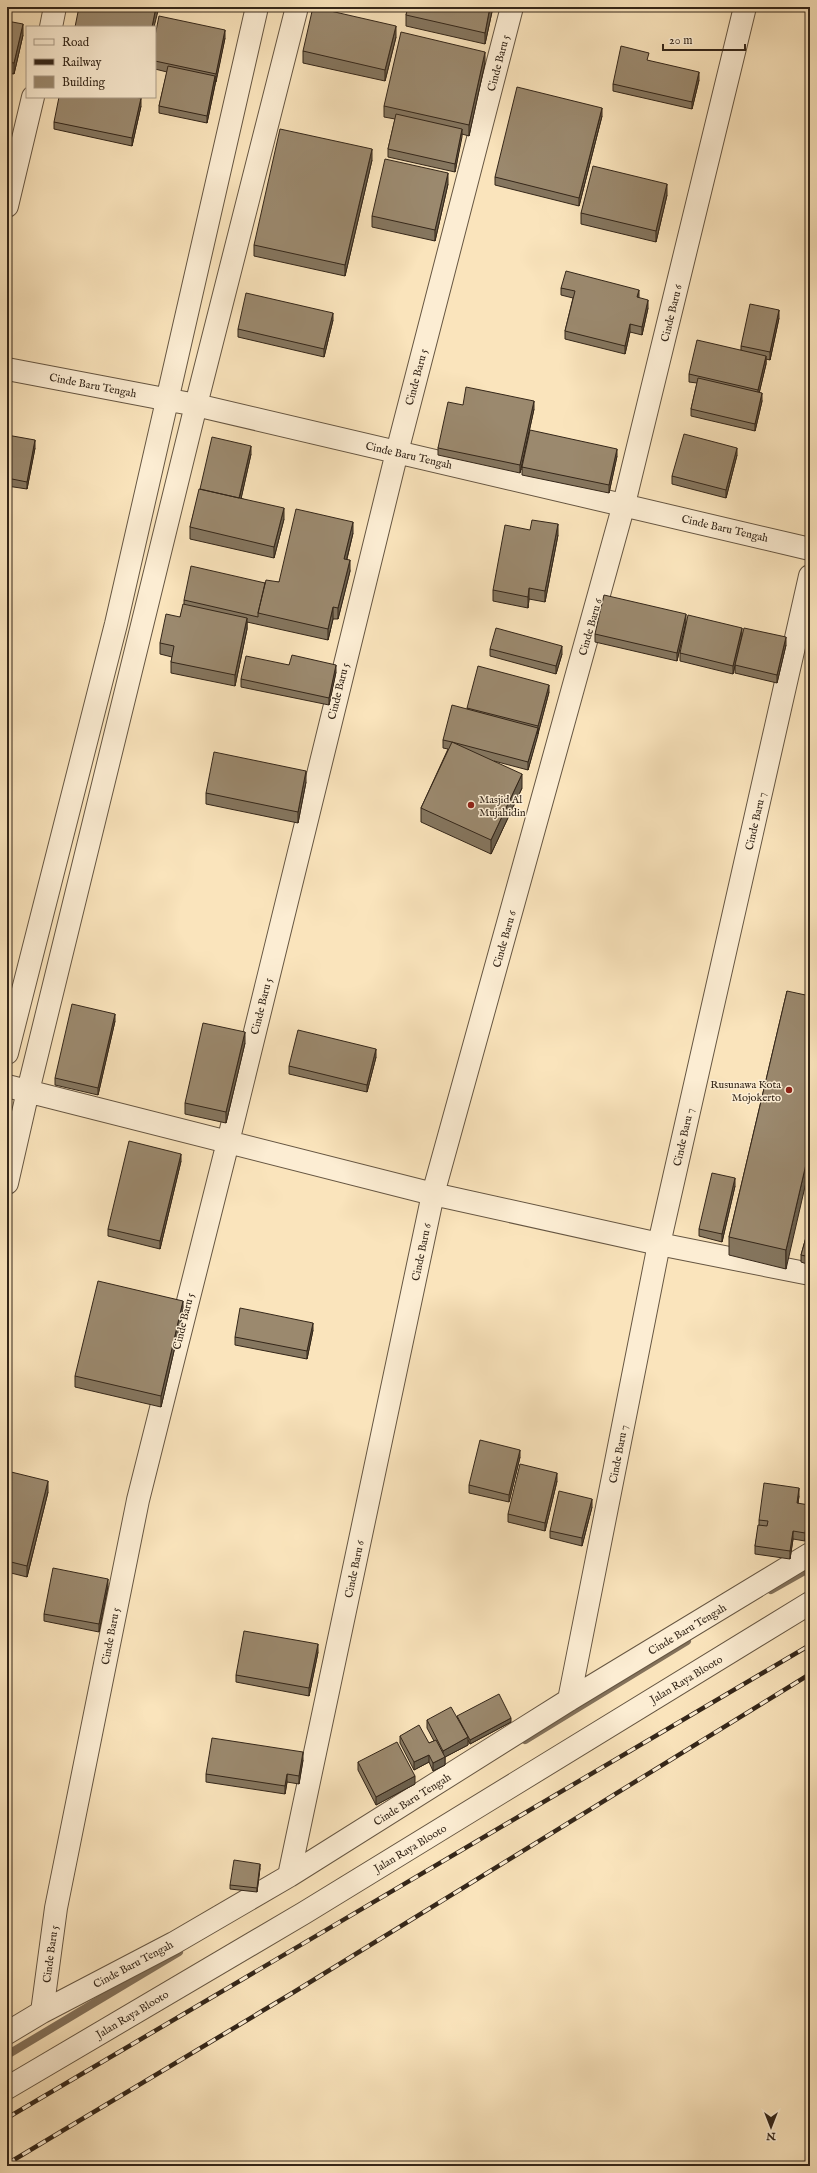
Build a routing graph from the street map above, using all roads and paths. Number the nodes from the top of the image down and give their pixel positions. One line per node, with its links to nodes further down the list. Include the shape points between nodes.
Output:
1 (55, 7): 6 (street)
2 (257, 7): 10 (street)
3 (297, 7): 11 (street)
4 (512, 7): 12 (street, Cinde Baru 5)
5 (745, 7): 13 (street, Cinde Baru 6)
6 (50, 26)
7 (34, 98): 8 (street)
8 (7, 206)
9 (7, 369): 10 (street, Cinde Baru Tengah)
10 (166, 399): 11 (street, Cinde Baru Tengah); 16 (street, via 116,624)
11 (196, 405): 12 (street, Cinde Baru Tengah); 17 (street)
12 (396, 452): 13 (street, Cinde Baru Tengah); 18 (street, Cinde Baru 5)
13 (624, 504): 14 (street, Cinde Baru Tengah); 20 (street, Cinde Baru 6)
14 (810, 548)
15 (810, 576): 21 (street, Cinde Baru 7)
16 (7, 1053)
17 (17, 1088): 18 (street); 19 (street)
18 (228, 1142): 20 (street); 27 (street, Cinde Baru 5, via 138,1500 56,1908)
19 (7, 1183)
20 (433, 1194): 21 (street); 26 (street, Cinde Baru 6)
21 (659, 1244): 22 (street); 25 (street, Cinde Baru 7)
22 (810, 1274)
23 (810, 1554): 25 (street, Cinde Baru Tengah)
24 (810, 1603): 29 (street, Jalan Raya Blooto, via 304,1913)
25 (569, 1700): 26 (street, Cinde Baru Tengah)
26 (288, 1876): 27 (street, Cinde Baru Tengah, via 174,1943)
27 (42, 2012): 28 (street, Cinde Baru Tengah)
28 (7, 2032)
29 (7, 2088)

